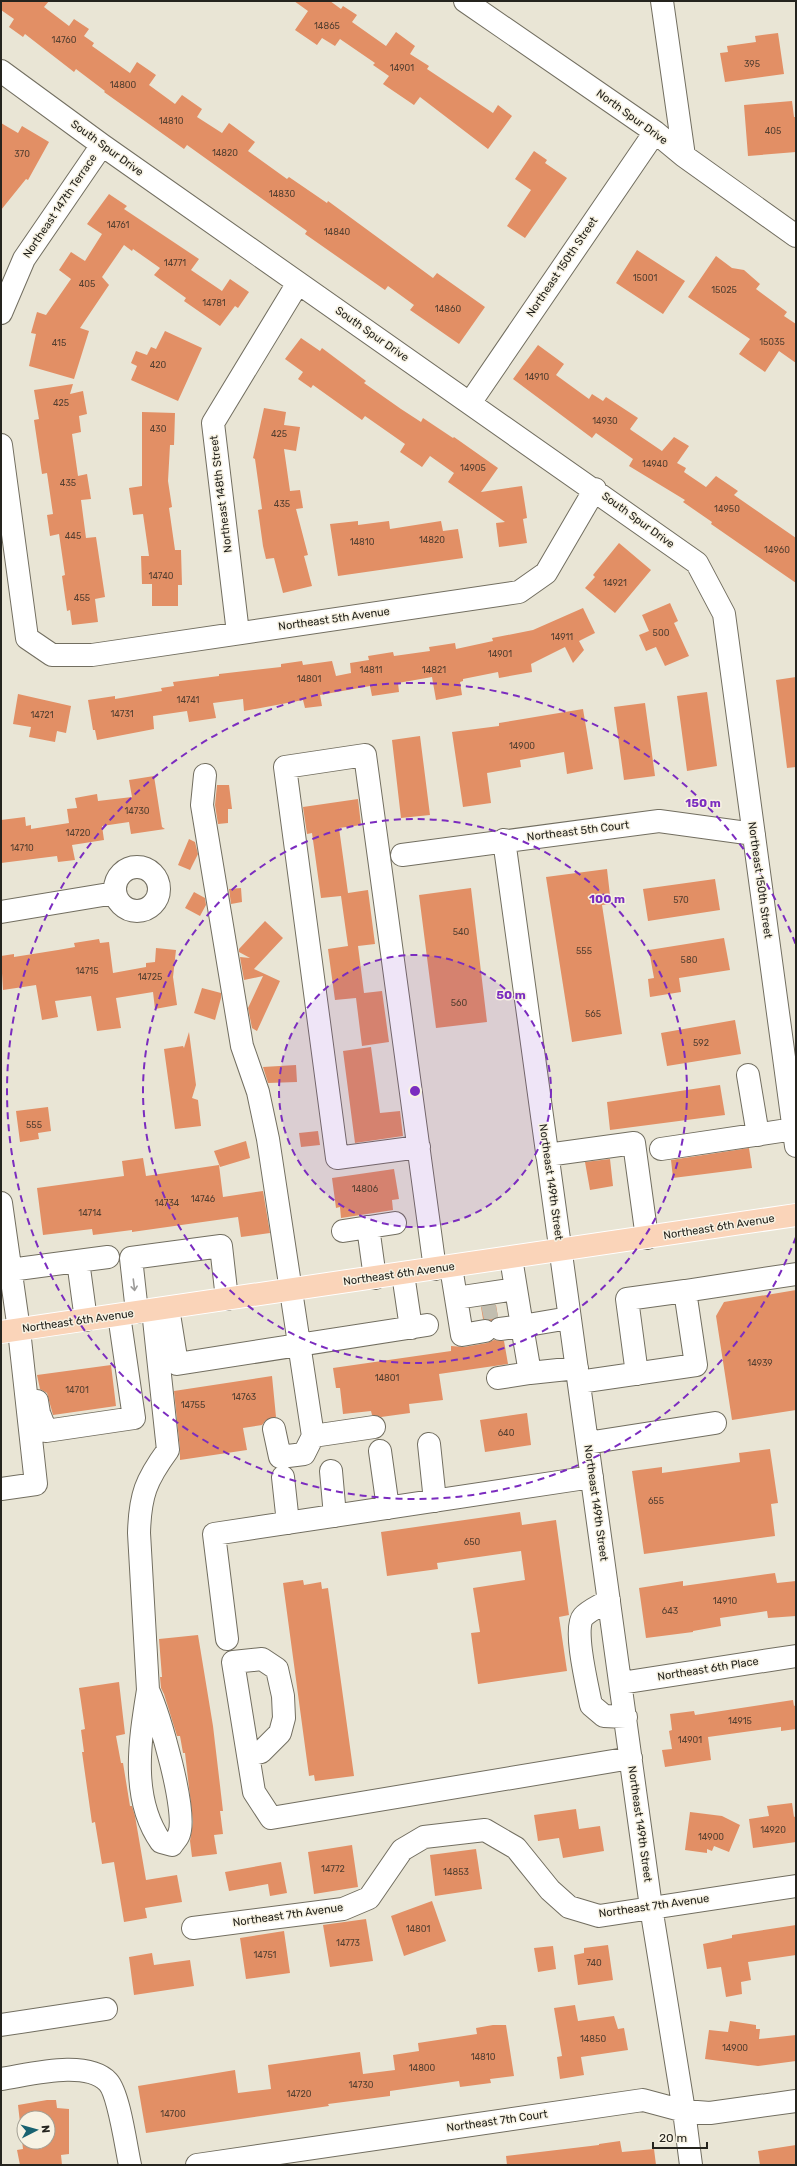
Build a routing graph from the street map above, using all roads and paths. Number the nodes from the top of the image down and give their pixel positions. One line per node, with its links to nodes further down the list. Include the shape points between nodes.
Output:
1 (465, 1): 4 (street, North Spur Drive)
2 (662, 1): 6 (street)
3 (1, 71): 5 (street, South Spur Drive)
4 (655, 132): 6 (street, North Spur Drive); 10 (street, Northeast 150th Street)
5 (102, 145): 8 (street, South Spur Drive); 9 (street, Northeast 147th Terrace, via 24,259)
6 (684, 156): 7 (street, North Spur Drive)
7 (796, 236)
8 (298, 283): 10 (street, South Spur Drive); 14 (street, Northeast 148th Street, via 213,423)
9 (1, 313)
10 (470, 403): 12 (street, South Spur Drive)
11 (1, 445): 14 (street, Northeast 5th Avenue, via 27,638 52,655 84,655)
12 (595, 490): 13 (street, South Spur Drive, via 697,563); 14 (street, Northeast 5th Avenue, via 546,573 519,592)
13 (724, 614): 16 (street, Northeast 150th Street)
14 (238, 633)
15 (204, 775): 42 (street, via 202,805 234,1004 242,1046 258,1092 268,1139)
16 (754, 834): 17 (street, Northeast 5th Court, via 659,821); 23 (street, Northeast 150th Street)
17 (504, 840): 18 (street, Northeast 5th Court); 26 (street, Northeast 149th Street)
18 (402, 855)
19 (115, 893): 20 (street)
20 (1, 912)
21 (748, 1075): 22 (street)
22 (758, 1135): 23 (street); 25 (street)
23 (795, 1140)
24 (419, 1147): 24 (street, via 365,755 285,767 337,1158); 37 (street)
25 (661, 1149)
26 (547, 1155): 32 (street, via 634,1143); 33 (street, Northeast 149th Street)
27 (1, 1203): 38 (street)
28 (796, 1215): 32 (main road, Northeast 6th Avenue)
29 (395, 1223): 30 (street)
30 (368, 1227): 31 (street); 41 (street)
31 (343, 1231)
32 (647, 1238): 33 (main road, Northeast 6th Avenue)
33 (561, 1250): 35 (main road, Northeast 6th Avenue); 48 (street, Northeast 149th Street)
34 (108, 1257): 36 (street)
35 (511, 1258): 37 (main road, Northeast 6th Avenue); 44 (street)
36 (78, 1261): 38 (street); 49 (street)
37 (443, 1268): 39 (main road, Northeast 6th Avenue); 46 (street)
38 (10, 1270): 51 (street)
39 (403, 1274): 41 (main road, Northeast 6th Avenue); 52 (street, via 419,1327)
40 (796, 1274): 43 (street)
41 (375, 1278): 42 (main road, Northeast 6th Avenue)
42 (290, 1290): 45 (main road, Northeast 6th Avenue); 52 (street)
43 (685, 1291): 54 (street, via 627,1299); 54 (street, via 696,1365)
44 (518, 1296): 46 (street); 46 (street, via 489,1308); 50 (street)
45 (228, 1299): 47 (main road, Northeast 6th Avenue); 47 (street, one-way to 47, via 221,1246 131,1258)
46 (457, 1306): 50 (street, via 462,1335)
47 (144, 1311): 49 (main road, Northeast 6th Avenue); 51 (street, via 134,1418 46,1431); 52 (street, via 177,1364); 76 (street, via 156,1350 168,1450 151,1474 140,1511)
48 (569, 1318): 50 (street); 55 (street, Northeast 149th Street)
49 (86, 1320): 51 (main road, Northeast 6th Avenue)
50 (522, 1326): 53 (street)
51 (14, 1330): 67 (street, via 36,1484)
52 (298, 1345): 60 (street)
53 (530, 1373): 55 (street); 56 (street)
54 (637, 1374): 55 (street)
55 (578, 1375): 61 (street, Northeast 149th Street)
56 (498, 1378)
57 (716, 1423): 61 (street)
58 (374, 1427): 60 (street)
59 (274, 1429): 60 (street, via 280,1457 304,1454)
60 (313, 1436)
61 (588, 1443): 65 (street, Northeast 149th Street)
62 (429, 1444): 68 (street)
63 (380, 1451): 69 (street)
64 (331, 1471): 70 (street)
65 (592, 1477): 68 (street); 72 (street, Northeast 149th Street)
66 (283, 1478): 71 (street)
67 (1, 1489)
68 (435, 1501): 69 (street)
69 (388, 1508): 70 (street)
70 (336, 1516): 71 (street)
71 (288, 1523): 73 (street, via 214,1534)
72 (609, 1600): 75 (street, Northeast 149th Street); 77 (street, via 583,1617 579,1627 584,1662 591,1705 604,1716)
73 (227, 1639)
74 (796, 1656): 75 (street, Northeast 6th Place)
75 (621, 1682): 77 (street, Northeast 149th Street)
76 (148, 1690): 76 (street, via 169,1751 180,1814 180,1834 172,1845 161,1842 146,1812 140,1771 140,1738)
77 (626, 1717): 79 (street, Northeast 149th Street)
78 (248, 1755): 79 (street, via 254,1792 271,1818)
79 (631, 1758): 81 (street, Northeast 149th Street)
80 (796, 1886): 81 (street, Northeast 7th Avenue)
81 (651, 1907): 82 (street, Northeast 7th Avenue, via 599,1916 569,1907 550,1890 516,1848 485,1830 424,1837 402,1850 369,1898 344,1909); 87 (street, Northeast 149th Street)
82 (193, 1928)
83 (106, 2009): 84 (street)
84 (1, 2025)
85 (1, 2079): 88 (street, via 76,2069 95,2074 108,2083 117,2102)
86 (796, 2101): 87 (street, Northeast 7th Court, via 710,2113)
87 (684, 2111): 89 (street, Northeast 7th Court, via 643,2100); 90 (street, Northeast 149th Street)
88 (130, 2165)
89 (197, 2165)
90 (691, 2165)

